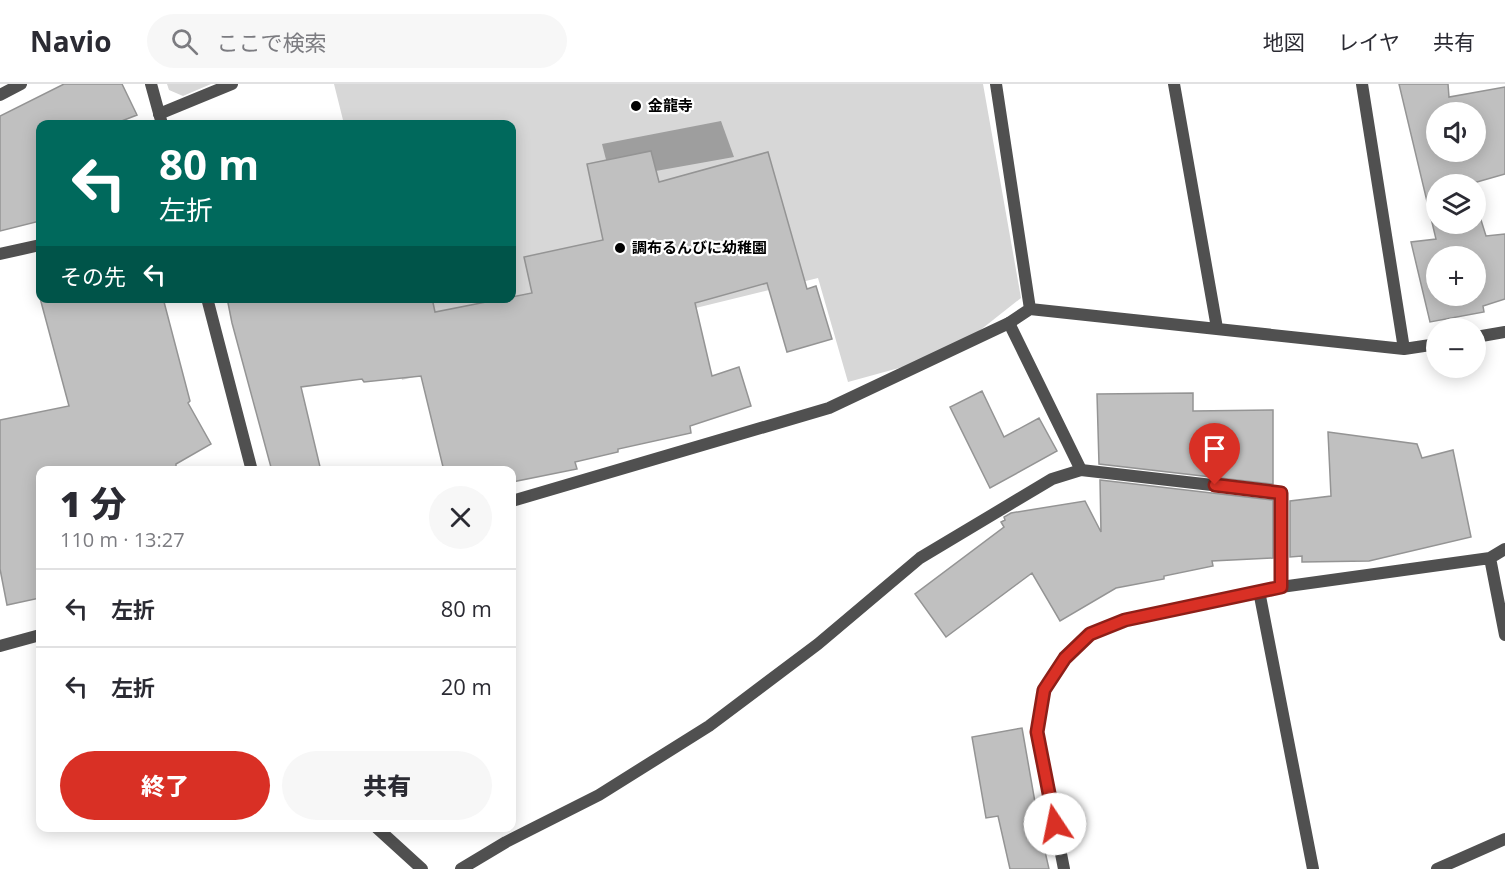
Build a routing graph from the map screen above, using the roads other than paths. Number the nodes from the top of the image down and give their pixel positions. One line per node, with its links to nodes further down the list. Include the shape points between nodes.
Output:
1 (21, 84): 7 (street)
2 (151, 84): 8 (street)
3 (232, 84): 8 (street)
4 (996, 84): 12 (street)
5 (1174, 84): 14 (street)
6 (1362, 84): 18 (street)
7 (0, 95)
8 (161, 119)
9 (36, 246): 10 (street)
10 (0, 254)
11 (208, 303): 19 (street)
12 (1030, 309): 13 (street); 14 (street)
13 (1009, 323): 20 (street); 21 (street, via 829,408)
14 (1217, 328): 18 (street)
15 (1505, 332): 16 (street)
16 (1486, 335)
17 (1426, 346): 18 (street)
18 (1404, 349)
19 (251, 466)
20 (1081, 470): 24 (street, via 1281,493); 32 (street, via 1052,479 920,558 818,644 709,726 599,795)
21 (516, 500)
22 (1505, 549): 23 (street)
23 (1490, 558): 24 (street); 26 (street)
24 (1281, 587): 25 (street)
25 (1259, 591): 33 (street, via 1125,620 1090,634 1065,658 1044,690 1037,732); 34 (street)
26 (1505, 635)
27 (36, 636): 28 (street)
28 (0, 646)
29 (381, 832): 31 (street)
30 (1505, 839): 35 (street)
31 (422, 869)
32 (461, 869)
33 (1064, 869)
34 (1313, 869)
35 (1437, 869)

